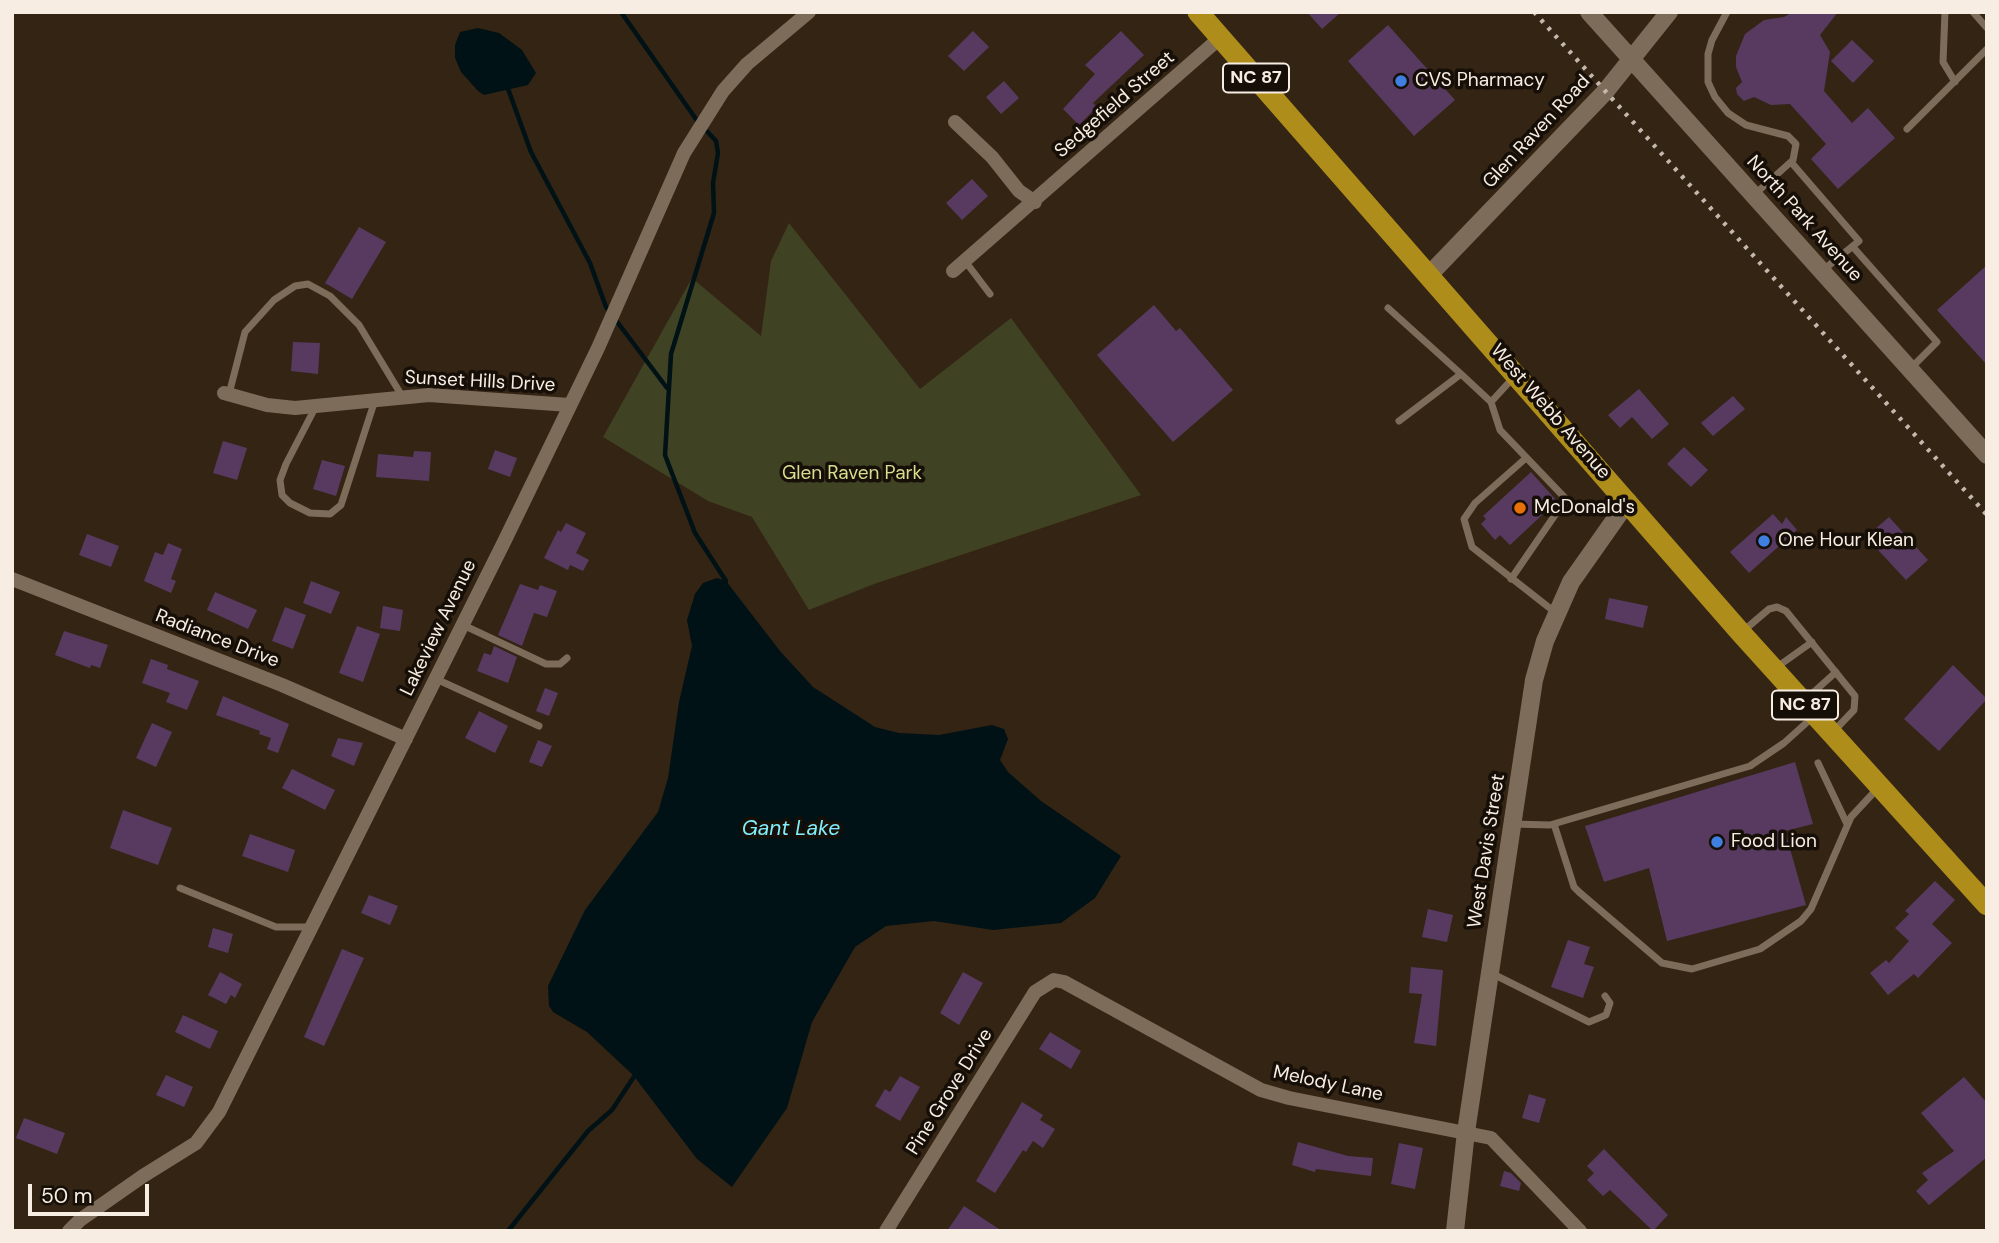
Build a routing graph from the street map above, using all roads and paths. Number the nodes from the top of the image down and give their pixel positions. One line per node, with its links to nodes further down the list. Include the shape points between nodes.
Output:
1 (809, 12): 31 (street, Lakeview Avenue, via 747,64 698,128)
2 (1198, 12): 9 (highway, West Webb Avenue / NC 87)
3 (1589, 12): 11 (street, North Park Avenue)
4 (1669, 12): 11 (street, Glen Raven Road)
5 (1727, 12): 15 (lane, via 1712,40 1708,82 1728,113 1745,125 1793,140)
6 (1945, 12): 12 (lane, via 1943,62)
7 (1973, 12): 8 (lane)
8 (1987, 27)
9 (1220, 37): 17 (street, Sedgefield Street); 21 (highway, West Webb Avenue / NC 87)
10 (1987, 49): 12 (lane)
11 (1631, 59): 16 (street, North Park Avenue); 21 (street, Glen Raven Road)
12 (1955, 82): 14 (lane)
13 (955, 122): 17 (street, via 1019,191)
14 (1907, 129)
15 (1791, 162): 16 (lane); 18 (lane, via 1859,241)
16 (1754, 195): 20 (street, North Park Avenue)
17 (1035, 202): 19 (street, Sedgefield Street)
18 (1853, 247): 20 (lane); 24 (lane, via 1937,342)
19 (959, 266): 22 (lane)
20 (1822, 271): 24 (street, North Park Avenue)
21 (1429, 275): 26 (highway, West Webb Avenue / NC 87)
22 (990, 294)
23 (1388, 308): 25 (lane)
24 (1910, 369): 34 (street, North Park Avenue)
25 (1461, 374): 30 (lane); 33 (lane)
26 (1516, 375): 30 (lane); 36 (highway, West Webb Avenue / NC 87)
27 (226, 393): 28 (lane, via 245,332 274,300 295,286 308,284 330,296 359,325); 32 (street, Sunset Hills Drive, via 267,405)
28 (402, 396): 29 (street, Sunset Hills Drive); 31 (street, Sunset Hills Drive)
29 (375, 400): 32 (street, Sunset Hills Drive); 32 (lane, via 341,505 330,514 310,513 282,495 286,464)
30 (1491, 402): 35 (lane, via 1500,430)
31 (569, 405): 40 (street, Lakeview Avenue)
32 (315, 407)
33 (1399, 421)
34 (1987, 455)
35 (1526, 458): 38 (lane, via 1566,499); 38 (lane, via 1475,503 1464,519 1472,547)
36 (1628, 501): 39 (street, West Davis Street, via 1571,582); 41 (highway, West Webb Avenue / NC 87)
37 (12, 579): 50 (street, Radiance Drive)
38 (1511, 579): 39 (lane)
39 (1556, 613): 53 (street, West Davis Street, via 1534,680)
40 (463, 625): 43 (lane, via 546,664 560,664); 46 (street, Lakeview Avenue)
41 (1741, 632): 42 (lane, via 1777,607 1786,611); 44 (highway, West Webb Avenue / NC 87)
42 (1812, 642): 44 (lane); 45 (lane)
43 (567, 658)
44 (1774, 669): 47 (highway, West Webb Avenue / NC 87)
45 (1836, 672): 47 (lane); 49 (lane, via 1856,702)
46 (436, 678): 48 (lane); 50 (street, Lakeview Avenue)
47 (1808, 709): 49 (highway, West Webb Avenue / NC 87); 54 (lane, via 1775,750 1750,766)
48 (539, 726)
49 (1830, 734): 52 (highway, West Webb Avenue / NC 87)
50 (406, 739): 58 (street, Lakeview Avenue)
51 (1818, 763): 55 (lane)
52 (1879, 788): 55 (lane, via 1858,806); 57 (highway, West Webb Avenue / NC 87)
53 (1512, 824): 54 (lane); 59 (street, West Davis Street)
54 (1554, 824): 55 (lane, via 1574,887 1662,963 1692,969 1760,949 1801,921 1811,909)
55 (1847, 824)
56 (180, 888): 58 (lane, via 276,927)
57 (1987, 905)
58 (312, 927): 63 (street, Lakeview Avenue, via 211,1125 196,1143)
59 (1490, 973): 61 (lane, via 1589,1021 1606,1015 1610,1003); 62 (street, West Davis Street)
60 (1054, 980): 62 (street, Melody Lane, via 1261,1090); 64 (street, Pine Grove Drive, via 1035,992)
61 (1605, 996)
62 (1466, 1132): 65 (street, West Davis Street); 66 (street, Melody Lane, via 1491,1138)
63 (69, 1231)
64 (886, 1231)
65 (1455, 1231)
66 (1580, 1231)

